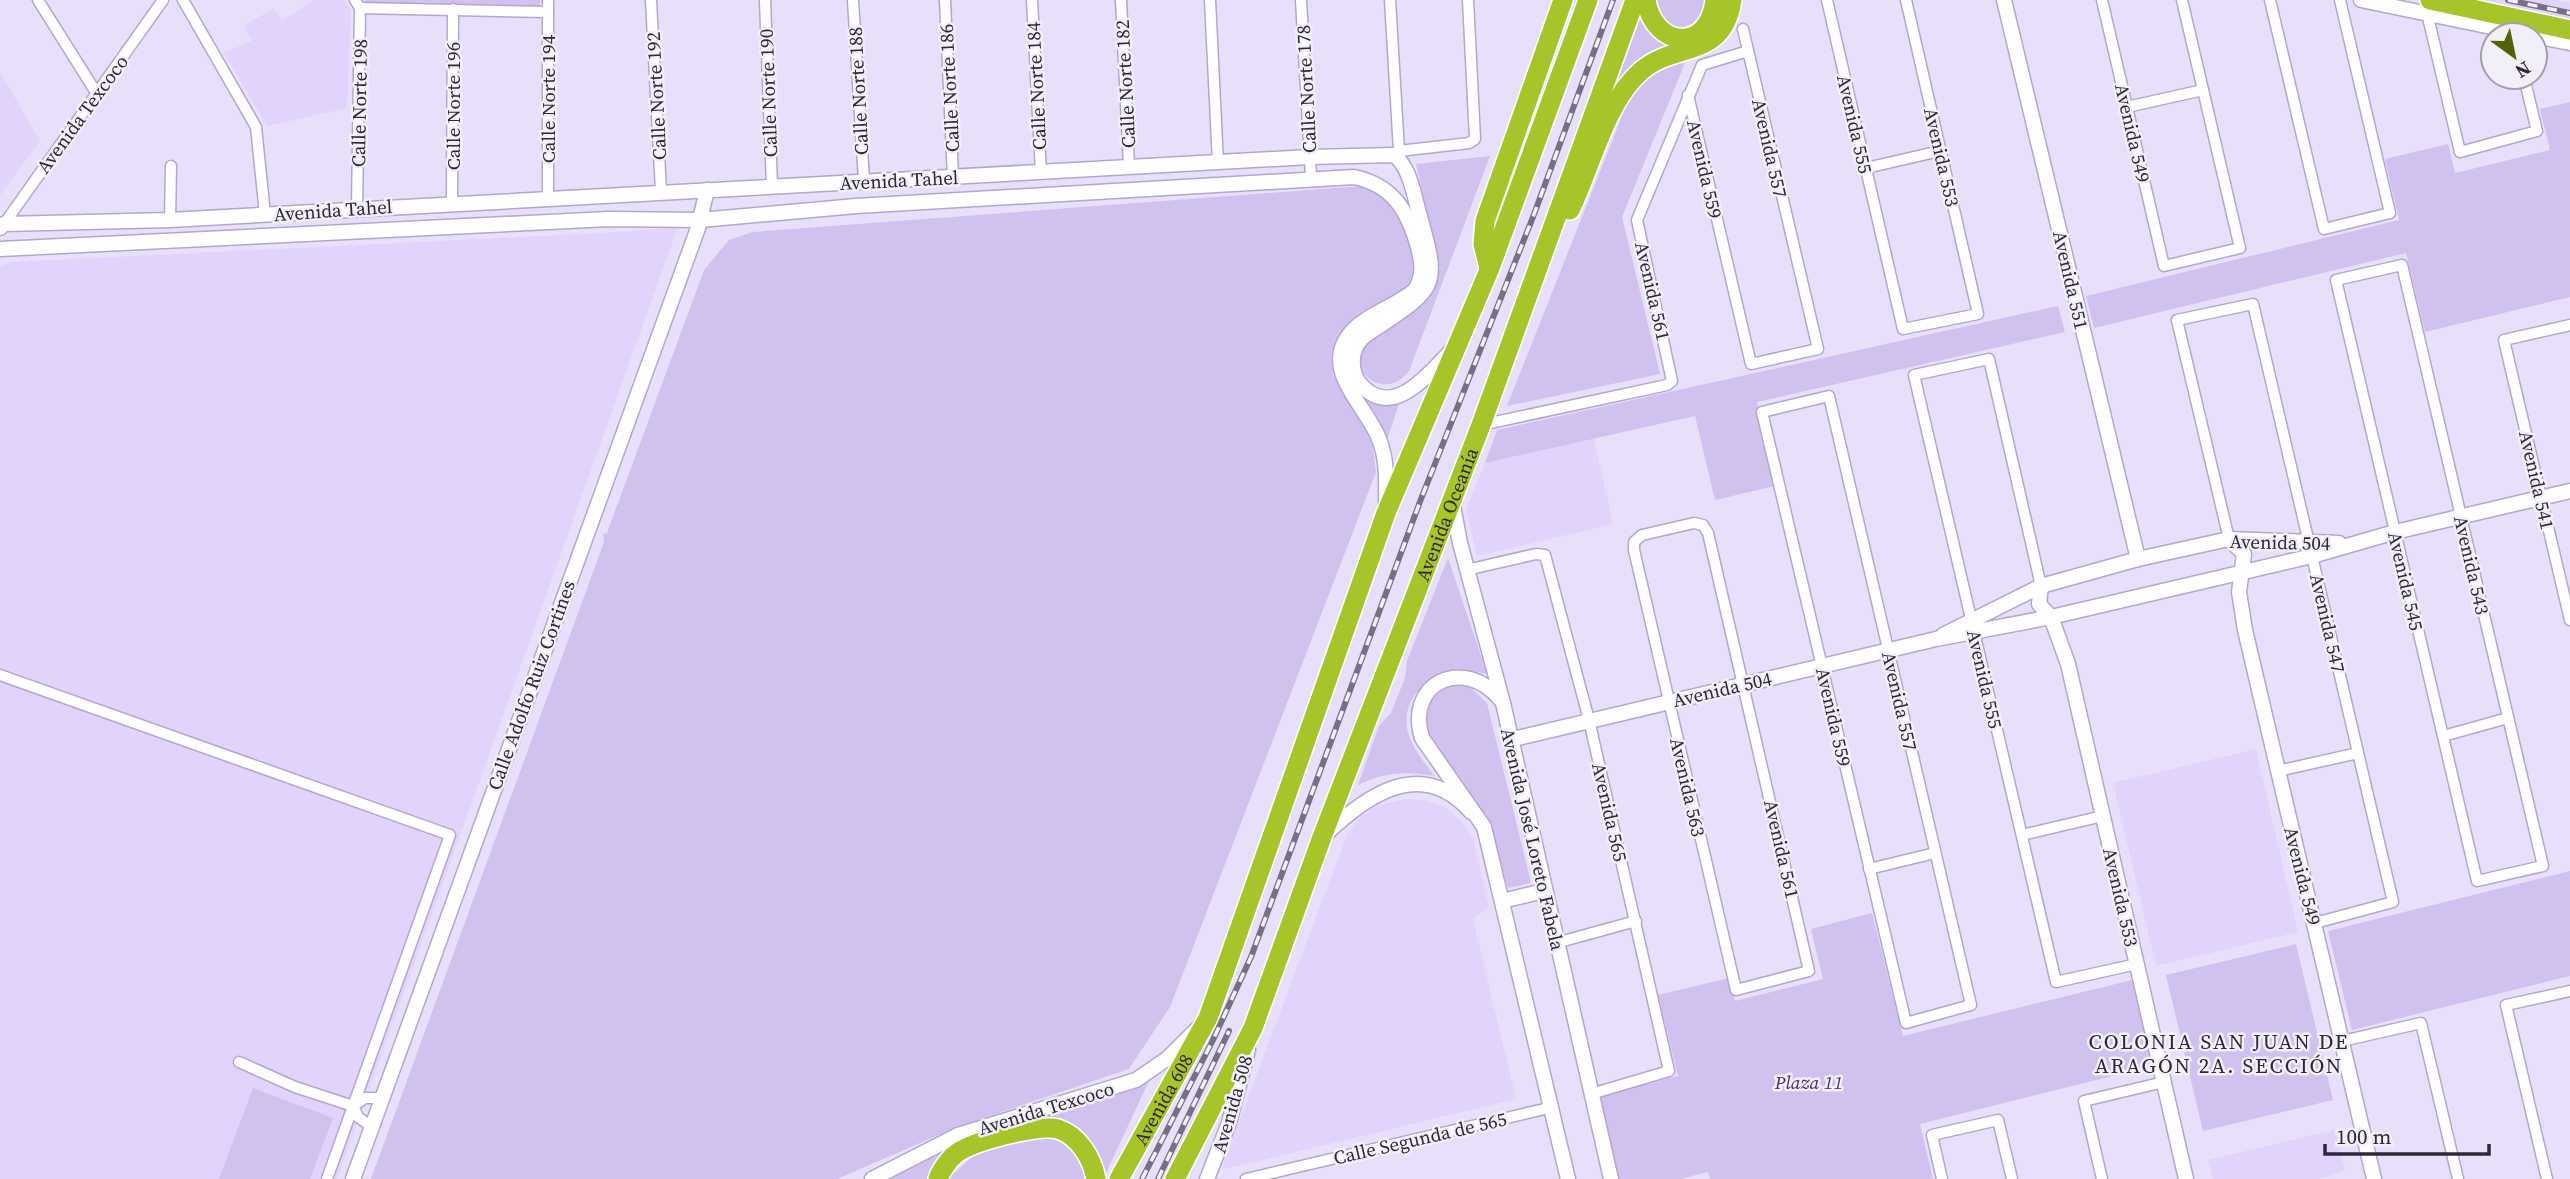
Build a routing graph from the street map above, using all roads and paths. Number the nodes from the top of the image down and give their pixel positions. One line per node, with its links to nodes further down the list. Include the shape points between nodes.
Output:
1 (38, 0): 40 (street)
2 (163, 0): 40 (street, Avenida Texcoco)
3 (183, 0): 60 (street, via 256,127)
4 (651, 0): 56 (street, Calle Norte 192)
5 (765, 0): 54 (street, Calle Norte 190)
6 (853, 0): 53 (street, Calle Norte 188)
7 (945, 0): 51 (street, Calle Norte 186)
8 (1032, 0): 50 (street, Calle Norte 184)
9 (1121, 0): 48 (street, Calle Norte 182)
10 (1210, 0): 46 (street)
11 (1301, 0): 45 (street, Calle Norte 178)
12 (1390, 0): 44 (street)
13 (1468, 0): 44 (street, Avenida Tahel, via 1474,141)
14 (1563, 0): 67 (highway, via 1485,220 1483,244)
15 (1588, 0): 67 (highway)
16 (1634, 0): 64 (highway, Avenida Oceanía)
17 (1646, 0): 18 (highway, via 1659,29 1684,38 1709,25)
18 (1715, 0)
19 (1731, 0): 64 (highway, via 1725,24 1710,42 1657,60 1628,85 1581,187)
20 (1827, 0): 49 (street, Avenida 555)
21 (1906, 0): 43 (street, Avenida 553)
22 (2004, 0): 83 (street, Avenida 551)
23 (2102, 0): 42 (street, Avenida 549)
24 (2182, 0): 38 (street)
25 (2270, 0): 26 (street, via 2324,229 2390,213)
26 (2340, 0)
27 (2361, 0): 30 (street)
28 (358, 4): 31 (street); 59 (street, Calle Norte 198)
29 (548, 6): 31 (street); 57 (street, Calle Norte 194)
30 (2428, 7): 32 (street); 34 (highway); 39 (street, via 2460,152 2537,131)
31 (453, 9): 58 (street, Calle Norte 196)
32 (2479, 23)
33 (1743, 29): 37 (street, Avenida 557)
34 (2570, 30)
35 (2549, 39): 36 (street)
36 (2570, 43)
37 (1748, 51): 41 (street, Avenida 561, via 1704,62); 71 (street, Avenida 557, via 1818,349)
38 (2203, 90): 42 (street); 42 (street, Avenida 549, via 2240,248 2164,266)
39 (2527, 91)
40 (97, 94): 63 (street, Avenida Texcoco)
41 (1688, 95): 71 (street, Avenida 559); 73 (street, Avenida 561, via 1637,220 1672,381)
42 (2127, 107)
43 (1940, 150): 49 (street); 69 (street, Avenida 553, via 1978,314)
44 (1396, 153): 45 (street, Avenida Tahel); 70 (street, via 1414,196 1433,275 1422,296 1359,341 1354,352 1355,374 1360,384 1379,397 1403,394)
45 (1310, 157): 46 (street, Avenida Tahel); 52 (street, Calle Norte 178)
46 (1218, 163): 48 (street, Avenida Tahel)
47 (171, 166): 61 (street)
48 (1129, 167): 50 (street, Avenida Tahel)
49 (1866, 168): 69 (street, Avenida 555)
50 (1041, 173): 51 (street, Avenida Tahel)
51 (953, 177): 53 (street, Avenida Tahel)
52 (1311, 177): 62 (street, Avenida Tahel); 77 (street, Avenida Tahel, via 1354,177 1385,189 1408,216 1422,262 1415,290 1359,326 1342,349 1342,377 1379,438 1385,458)
53 (864, 181): 54 (street, Avenida Tahel)
54 (772, 186): 55 (street, Avenida Tahel)
55 (708, 190): 56 (street, Avenida Tahel); 62 (street, Calle Adolfo Ruiz Cortines)
56 (661, 192): 57 (street, Avenida Tahel)
57 (548, 198): 58 (street, Avenida Tahel)
58 (452, 202): 59 (street, Avenida Tahel)
59 (357, 208): 60 (street, Avenida Tahel)
60 (264, 214): 61 (street, Avenida Tahel)
61 (170, 220): 63 (street, Avenida Tahel)
62 (700, 220): 65 (street, Avenida Tahel, via 609,219); 124 (street, Calle Adolfo Ruiz Cortines)
63 (2, 226)
64 (1546, 242): 73 (highway, Avenida Oceanía)
65 (0, 249)
66 (2402, 265): 78 (street, Avenida 543); 80 (street, Avenida 545, via 2336,280)
67 (1490, 268): 70 (highway)
68 (2570, 325): 75 (street, Avenida 541, via 2504,340)
69 (1903, 329)
70 (1460, 342): 77 (highway)
71 (1751, 364)
72 (1829, 396): 90 (street, Avenida 557); 91 (street, Avenida 559, via 1762,412)
73 (1481, 425): 76 (highway, Avenida Oceanía)
74 (2570, 491): 75 (street, Avenida 504)
75 (2541, 498): 78 (street, Avenida 504); 88 (street, Avenida 541)
76 (1452, 500): 84 (street, Avenida José Loreto Fabela); 105 (highway, Avenida Oceanía)
77 (1386, 513): 117 (highway)
78 (2461, 516): 80 (street, Avenida 504); 96 (street, Avenida 543)
79 (1703, 525): 93 (street, Avenida 561); 94 (street, Avenida 563, via 1642,535 1634,542)
80 (2395, 531): 82 (street, Avenida 504); 98 (street, Avenida 545)
81 (2229, 538): 82 (street, Avenida 504); 82 (street, Avenida 547, via 2177,320 2253,304); 83 (street, Avenida 504); 85 (street, via 2244,554)
82 (2310, 549): 85 (street, Avenida 504); 100 (street, Avenida 547)
83 (2138, 559): 86 (street, Avenida 504)
84 (1466, 570): 95 (street, Avenida José Loreto Fabela); 97 (street, Avenida 565, via 1545,555)
85 (2243, 572): 87 (street, Avenida 504); 101 (street, Avenida 549, via 2239,598)
86 (2041, 586): 87 (street, Avenida 553, via 2039,604); 89 (street, Avenida 504); 89 (street, Avenida 555, via 1989,359 1914,375)
87 (2051, 617): 89 (street, Avenida 504); 102 (street, Avenida 553, via 2068,664)
88 (2570, 620)
89 (1973, 627): 90 (street, Avenida 504); 104 (street, Avenida 555)
90 (1888, 651): 91 (street, Avenida 504); 106 (street, Avenida 557)
91 (1822, 666): 93 (street, Avenida 504); 107 (street, Avenida 559)
92 (0, 675): 125 (street, via 450,835)
93 (1745, 684): 94 (street, Avenida 504); 115 (street, Avenida 561, via 1810,971)
94 (1668, 701): 97 (street, Avenida 504); 115 (street, Avenida 563)
95 (1503, 703): 99 (street, Avenida José Loreto Fabela); 103 (street, via 1490,688 1460,676 1433,686 1419,710 1422,738)
96 (2508, 718): 98 (street); 108 (street, Avenida 543, via 2543,866)
97 (1588, 720): 99 (street, Avenida 504); 111 (street, Avenida 565)
98 (2443, 736): 108 (street, Avenida 545)
99 (1509, 740): 109 (street, Avenida José Loreto Fabela)
100 (2358, 753): 101 (street); 112 (street, Avenida 547, via 2393,902)
101 (2278, 772): 112 (street, Avenida 549)
102 (2103, 816): 104 (street); 114 (street, Avenida 553)
103 (1484, 827): 105 (street, via 1447,793 1424,785 1400,786 1356,805); 110 (street)
104 (2022, 835): 114 (street, Avenida 555, via 2056,982)
105 (1322, 838): 119 (highway, Avenida Oceanía)
106 (1935, 853): 107 (street); 118 (street, Avenida 557, via 1971,1005)
107 (1869, 869): 118 (street, Avenida 559)
108 (2477, 881)
109 (1544, 891): 110 (street); 113 (street, Avenida José Loreto Fabela)
110 (1502, 901): 126 (street)
111 (1636, 921): 113 (street); 123 (street, Avenida 565, via 1669,1071)
112 (2315, 923): 120 (street, Avenida 549)
113 (1556, 943): 123 (street, Avenida José Loreto Fabela)
114 (2137, 964): 122 (street, Avenida 553)
115 (1736, 990)
116 (2570, 991): 145 (street, via 2506,1006)
117 (1208, 1018): 130 (street, Avenida Texcoco, via 1168,1058 1136,1080 958,1135); 133 (highway, Avenida 608)
118 (1906, 1023)
119 (1253, 1028): 134 (highway); 135 (street, Avenida 508, via 1229,1123)
120 (2342, 1041): 143 (street, Avenida 549); 144 (street, via 2421,1023)
121 (239, 1062): 125 (street)
122 (2164, 1082): 141 (street, via 2084,1101); 142 (street, Avenida 553)
123 (1591, 1094): 138 (street, Avenida José Loreto Fabela)
124 (382, 1098): 125 (street, via 365,1098); 127 (street, Calle Adolfo Ruiz Cortines)
125 (353, 1106): 127 (street, via 358,1117); 128 (street)
126 (1553, 1107): 136 (street, Calle Segunda de 565); 137 (street)
127 (372, 1127): 129 (street, Calle Adolfo Ruiz Cortines)
128 (327, 1179)
129 (353, 1179)
130 (872, 1179)
131 (938, 1179): 132 (highway, via 956,1154 1042,1128 1065,1132 1082,1147)
132 (1096, 1179)
133 (1119, 1179)
134 (1175, 1179)
135 (1207, 1179)
136 (1246, 1179)
137 (1568, 1179)
138 (1611, 1179)
139 (1942, 1179): 140 (street, via 1932,1135 1998,1120)
140 (2012, 1179)
141 (2102, 1179)
142 (2186, 1179)
143 (2374, 1179)
144 (2458, 1179)
145 (2547, 1179)

